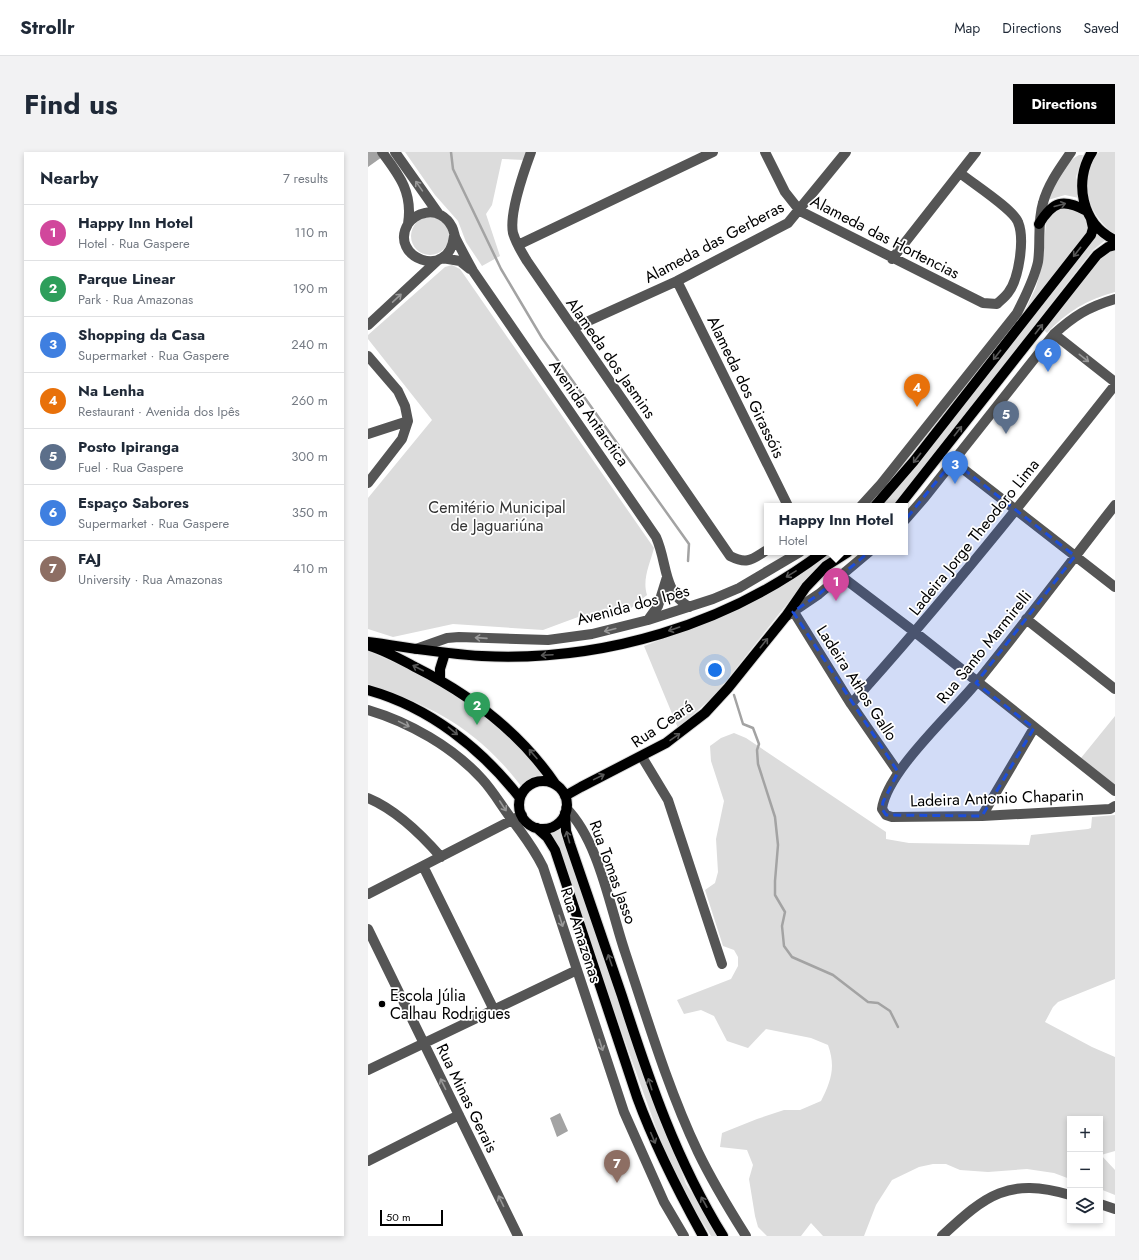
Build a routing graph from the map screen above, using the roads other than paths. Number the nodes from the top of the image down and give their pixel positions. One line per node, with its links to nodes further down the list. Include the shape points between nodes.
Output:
1 (382, 152): 9 (street)
2 (531, 152): 19 (street, Alameda dos Jasmins, via 514,213 513,233)
3 (713, 152): 19 (street)
4 (765, 152): 11 (street, Alameda das Hortencias, via 785,192)
5 (846, 152): 11 (street, Alameda das Gerberas)
6 (976, 152): 10 (street)
7 (1071, 152): 15 (street, via 1048,188)
8 (1090, 152): 13 (main road, via 1082,176 1083,200)
9 (396, 159): 12 (street, one-way to 9); 14 (street, via 406,188 410,211)
10 (960, 173): 21 (street); 21 (street, Alameda das Hortencias, via 1011,212 1018,222 1021,244 1018,268 1009,292 997,304 983,303)
11 (800, 211): 21 (street, Alameda das Hortencias); 23 (street, Alameda das Gerberas, via 788,223)
12 (438, 214): 14 (street, via 422,213); 16 (street, via 450,222)
13 (1089, 215): 15 (main road, one-way to 13, via 1047,211 1063,203 1071,204); 17 (main road, via 1100,230); 36 (main road, one-way to 36, via 1093,228 1090,235 914,461)
14 (408, 224): 20 (street, via 404,239 410,252 420,260 428,262)
15 (1039, 224): 35 (street, via 1038,261 1017,314)
16 (454, 236): 20 (street, via 451,249); 22 (street, Avenida Antarctica)
17 (1115, 240)
18 (1115, 244): 37 (main road, one-way to 18, via 1097,255)
19 (518, 245): 26 (street, Alameda dos Jasmins)
20 (441, 259): 22 (street, Avenida Antarctica, via 460,261); 25 (street, one-way to 20)
21 (892, 259)
22 (473, 271): 48 (street, Avenida Antarctica, via 656,537 663,552)
23 (677, 281): 26 (street, Alameda das Gerberas); 34 (street, Alameda dos Girassóis)
24 (1115, 299): 27 (street, via 1087,309)
25 (368, 325)
26 (573, 328): 41 (street, Alameda dos Jasmins, via 730,556 748,562)
27 (1054, 334): 29 (street, one-way to 29); 32 (street)
28 (368, 356): 30 (street, via 398,391)
29 (1115, 383): 39 (street, Ladeira Jorge Theodoro Lima)
30 (408, 421): 31 (street); 33 (street, via 402,439)
31 (368, 434)
32 (953, 461): 39 (street); 40 (street)
33 (368, 483)
34 (787, 503)
35 (864, 503)
36 (878, 503)
37 (901, 503)
38 (1115, 505): 46 (street, Rua Santo Marmirelli)
39 (1017, 510): 46 (street); 56 (street, Ladeira Jorge Theodoro Lima)
40 (908, 517)
41 (764, 552)
42 (795, 555): 51 (street, Avenida dos Ipês, via 739,588)
43 (818, 555): 60 (main road, one-way to 60, via 746,600 690,623 630,643 547,655 483,656)
44 (843, 555): 53 (main road, Rua Ceará, via 817,575)
45 (866, 555): 47 (street)
46 (1076, 556): 49 (street); 54 (street, Rua Santo Marmirelli)
47 (841, 576): 53 (street, via 819,594); 56 (street)
48 (667, 577): 50 (street, Avenida Antarctica); 51 (street, Avenida Antarctica, via 674,595)
49 (1115, 587)
50 (663, 590): 52 (street, via 667,602); 55 (street, Avenida Antarctica, via 658,606)
51 (689, 606): 52 (street, Avenida dos Ipês)
52 (676, 611): 55 (street, Avenida dos Ipês)
53 (790, 612): 65 (street, Ladeira Athos Gallo); 68 (main road, Rua Ceará, one-way to 53, via 666,743 706,713)
54 (1026, 619): 62 (street, Rua Santo Marmirelli); 63 (street)
55 (648, 620): 59 (street, Avenida dos Ipês, one-way to 59, via 592,634 548,640 459,637 447,638)
56 (916, 633): 62 (street); 65 (street, Ladeira Jorge Theodoro Lima)
57 (368, 642): 59 (main road)
58 (368, 646): 61 (main road, one-way to 58, via 390,654)
59 (416, 649): 60 (main road)
60 (444, 653): 61 (main road)
61 (440, 680): 70 (main road, one-way to 61, via 529,749 500,721 475,701)
62 (976, 683): 67 (street); 69 (street, Rua Santo Marmirelli)
63 (1115, 689)
64 (368, 690): 74 (main road, one-way to 74, via 408,704 448,727 474,749)
65 (851, 704): 69 (street, Ladeira Athos Gallo)
66 (368, 710): 80 (street, Rua Amazonas, one-way to 80, via 404,724 460,759 491,789)
67 (1034, 728): 71 (street); 79 (street)
68 (642, 757): 72 (main road, Rua Ceará, one-way to 68); 86 (street, via 668,800)
69 (898, 772): 76 (street, Rua Santo Marmirelli)
70 (556, 785): 72 (main road); 74 (main road, via 545,781 533,783 524,790)
71 (1115, 791)
72 (565, 796): 77 (main road)
73 (368, 798): 82 (street, via 401,817 424,837)
74 (520, 798): 78 (main road)
75 (1115, 806): 79 (street, Ladeira Antonio Chaparin, via 1110,809)
76 (882, 809): 79 (street, Ladeira Antonio Chaparin, via 892,817)
77 (566, 810): 81 (main road, via 555,825); 99 (main road, one-way to 77, via 692,1181 652,1090 566,831); 100 (street, Rua Tomas Jasso, via 576,818 587,837 682,1114 702,1159)
78 (522, 815): 80 (street); 81 (main road)
79 (982, 816)
80 (512, 821): 82 (street); 87 (street, Rua Amazonas, one-way to 87, via 533,846 543,867)
81 (537, 828): 98 (main road, one-way to 98, via 547,837 555,850 652,1137)
82 (441, 857): 83 (street)
83 (423, 866): 84 (street); 88 (street)
84 (368, 894)
85 (368, 930): 89 (street, Rua Minas Gerais)
86 (722, 964)
87 (577, 970): 88 (street); 97 (street, Rua Amazonas, one-way to 97, via 624,1112 664,1202)
88 (494, 1010): 89 (street)
89 (424, 1044): 90 (street); 91 (street, Rua Minas Gerais, one-way to 89)
90 (368, 1070)
91 (459, 1115): 92 (street); 96 (street, Rua Minas Gerais, one-way to 91)
92 (368, 1161)
93 (1067, 1194): 101 (street, via 1028,1188 1003,1192 981,1201)
94 (1103, 1205): 95 (street)
95 (1115, 1209)
96 (518, 1236)
97 (684, 1236)
98 (703, 1236)
99 (723, 1236)
100 (746, 1236)
101 (942, 1236)

